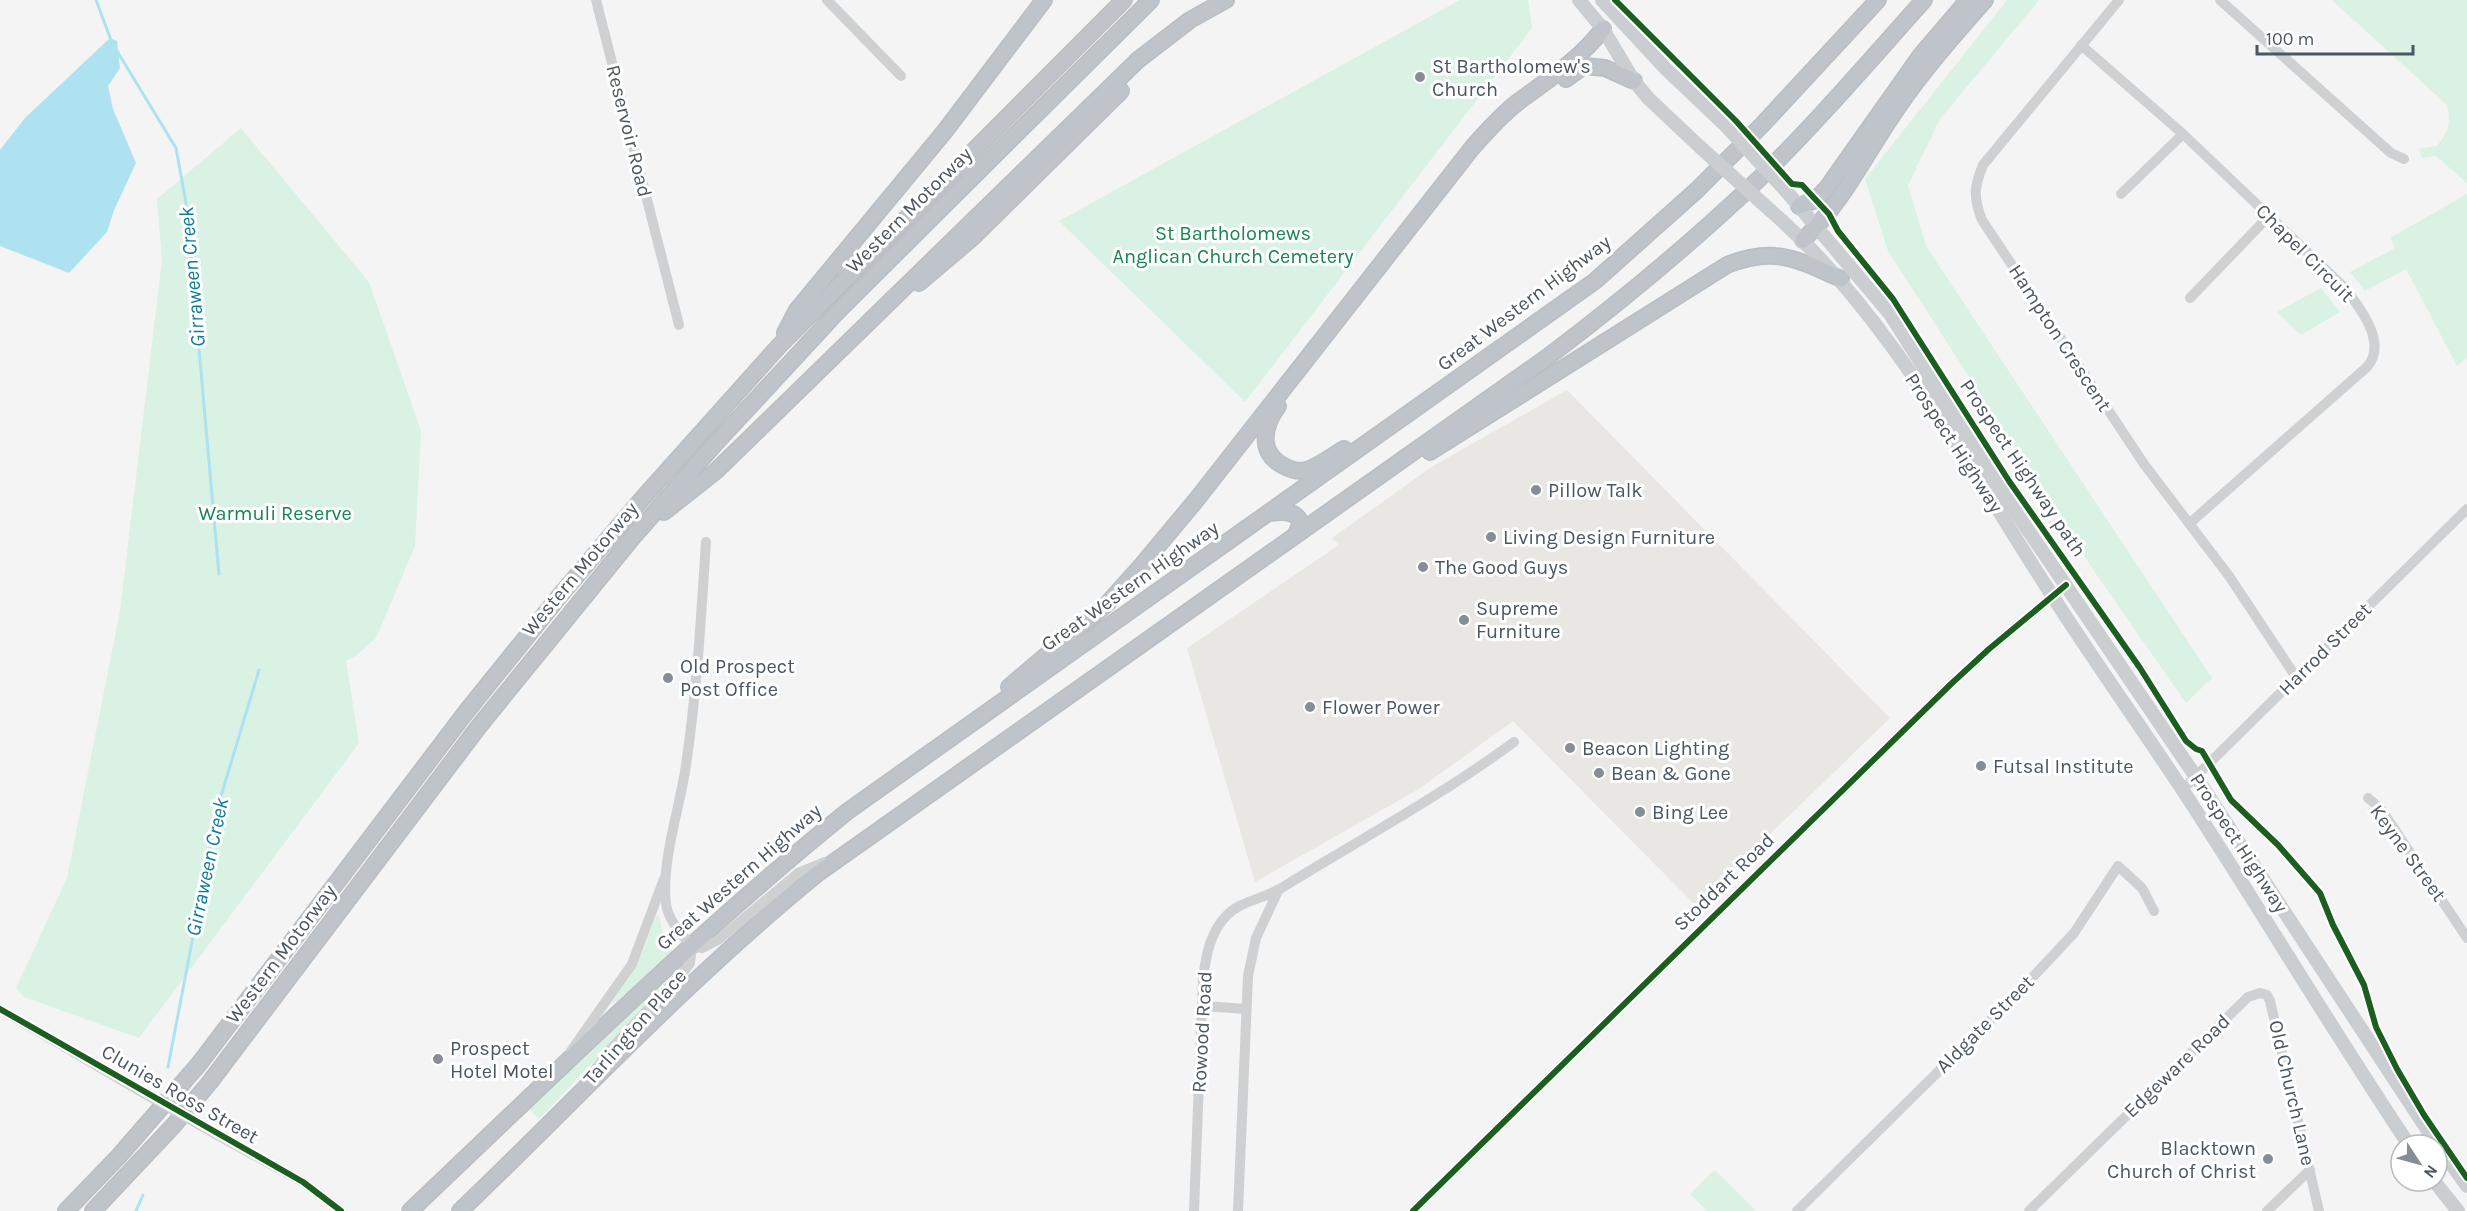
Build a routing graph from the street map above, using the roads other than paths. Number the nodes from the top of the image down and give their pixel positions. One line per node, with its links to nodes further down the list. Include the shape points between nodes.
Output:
1 (596, 0): 28 (street, Reservoir Road)
2 (827, 0): 17 (street)
3 (1044, 0): 29 (highway, via 945,131 797,310)
4 (1124, 0): 29 (highway, Western Motorway)
5 (1151, 0): 36 (highway, Western Motorway, via 840,309)
6 (1226, 0): 36 (highway, via 1190,20 1138,60 716,471)
7 (1579, 0): 15 (main road, Prospect Highway)
8 (1602, 0): 22 (main road, Prospect Highway, bridge)
9 (1878, 0): 30 (highway, Great Western Highway, via 1762,125 1645,237 1595,281)
10 (1924, 0): 31 (highway, via 1762,176 1676,255 1549,356)
11 (1968, 0): 22 (highway, via 1921,55 1827,188 1815,200)
12 (1985, 0): 24 (highway, via 1899,105)
13 (2119, 0): 16 (street, Hampton Crescent)
14 (2220, 0): 20 (street, via 2391,153)
15 (1603, 29): 18 (main road, Prospect Highway); 42 (highway, via 1589,47 1516,103 1472,148 1197,499 1108,603)
16 (2081, 45): 19 (street, Chapel Circuit); 34 (street, Hampton Crescent, via 1983,165 1976,184 1976,205 1982,220 2144,464)
17 (901, 76)
18 (1634, 81): 25 (main road, Prospect Highway, bridge); 30 (highway, via 1605,68 1584,66 1500,129 1469,162 1276,410 1265,433 1265,445 1276,462 1294,471 1305,470)
19 (2183, 134): 21 (street); 23 (street, Chapel Circuit)
20 (2404, 159)
21 (2121, 195)
22 (1799, 206): 24 (main road, Prospect Highway)
23 (2269, 216): 27 (street); 34 (street, Chapel Circuit, via 2345,288 2372,333 2375,354 2367,367)
24 (1817, 227): 25 (highway); 38 (main road, Prospect Highway, via 1890,314)
25 (1803, 240): 26 (main road, Prospect Highway)
26 (1841, 279): 31 (highway, via 1786,256 1755,256 1727,266 1432,451); 39 (main road, Prospect Highway, via 1926,396)
27 (2190, 298)
28 (679, 325)
29 (779, 346): 63 (highway, Western Motorway, via 562,593 205,1056)
30 (1429, 399): 33 (highway, Great Western Highway)
31 (1356, 493): 35 (highway)
32 (2467, 509): 40 (street, Harrod Street)
33 (1269, 513): 35 (highway, via 1297,515 1301,523); 42 (highway, Great Western Highway)
34 (2190, 523): 40 (street, Hampton Crescent)
35 (1296, 534): 46 (highway)
36 (633, 537): 64 (highway, Western Motorway, via 480,724 210,1082)
37 (706, 542): 47 (street, Tarlington Place, via 697,690)
38 (2066, 585): 39 (street, Stoddart Road); 43 (main road, Prospect Highway)
39 (2052, 596): 44 (main road, Prospect Highway); 69 (street, Stoddart Road, via 1952,684)
40 (2296, 677): 43 (street, Harrod Street)
41 (1514, 742): 48 (street, Rowood Road, via 1465,778)
42 (936, 749): 51 (highway, Great Western Highway, via 824,831)
43 (2196, 777): 44 (street, Harrod Street); 60 (main road, Prospect Highway)
44 (2182, 790): 58 (main road, Prospect Highway)
45 (2368, 798): 50 (street, Keyne Street, via 2381,809)
46 (841, 856): 51 (street, Tarlington Place, via 798,873 713,944 702,948); 57 (highway, via 768,913)
47 (667, 870): 51 (street, Tarlington Place, via 666,906); 56 (street, Tarlington Place, via 632,964)
48 (1278, 891): 53 (street, Rowood Road, via 1238,907 1220,924 1205,961); 55 (street, Rowood Road, via 1262,920 1250,956)
49 (2154, 911): 70 (street, Aldgate Street, via 2142,888 2118,866 2074,933)
50 (2467, 938)
51 (692, 945): 56 (highway, Great Western Highway); 57 (street, Tarlington Place, via 685,970 609,1051)
52 (2248, 997): 59 (street, Old Church Lane, via 2260,993 2270,1001); 71 (street, Edgeware Road)
53 (1204, 1006): 55 (street); 67 (street, Rowood Road)
54 (0, 1009): 62 (street, Clunies Ross Street, bridge, via 303,1182)
55 (1246, 1009): 68 (street, Rowood Road)
56 (558, 1069): 65 (highway, Great Western Highway)
57 (568, 1105): 66 (highway)
58 (2401, 1133)
59 (2310, 1170): 72 (street); 73 (street, Old Church Lane)
60 (2467, 1186)
61 (2444, 1193): 74 (main road)
62 (336, 1209)
63 (66, 1211)
64 (93, 1211)
65 (410, 1211)
66 (460, 1211)
67 (1194, 1211)
68 (1238, 1211)
69 (1413, 1211)
70 (1797, 1211)
71 (2029, 1211)
72 (2267, 1211)
73 (2319, 1211)
74 (2458, 1211)

